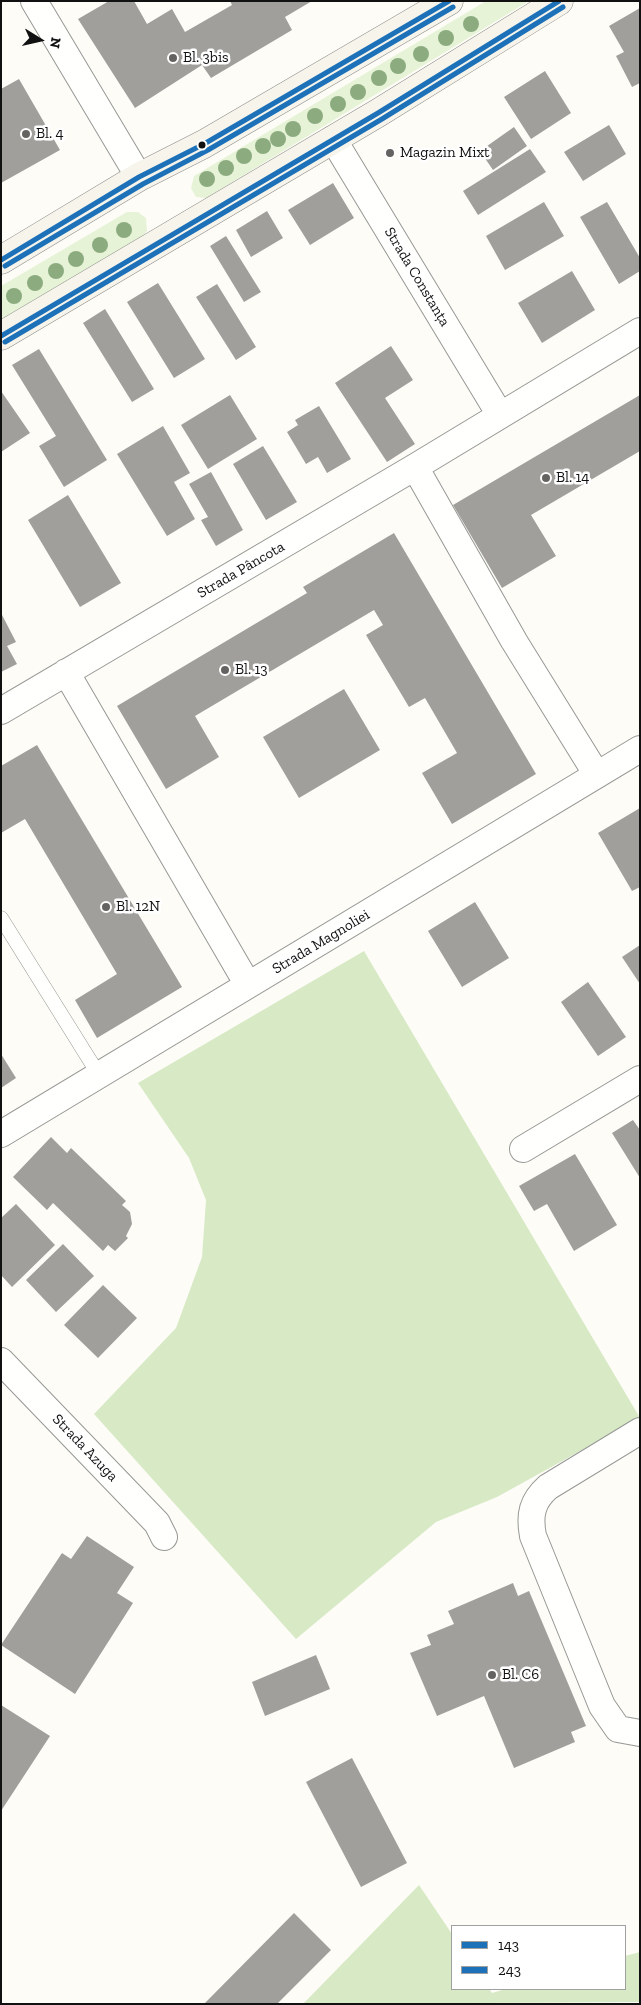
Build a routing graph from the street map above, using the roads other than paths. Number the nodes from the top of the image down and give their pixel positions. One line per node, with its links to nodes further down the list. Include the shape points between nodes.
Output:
1 (34, 1): 5 (street)
2 (449, 1): 5 (main road, via 212,139)
3 (559, 1): 4 (main road)
4 (333, 139): 8 (main road); 9 (street, Strada Constanța)
5 (140, 177): 6 (main road)
6 (1, 260)
7 (640, 331): 9 (street, Strada Pâncota)
8 (1, 336)
9 (500, 415): 10 (street, Strada Pâncota)
10 (415, 467): 11 (street, Strada Pâncota); 14 (street, via 514,641)
11 (66, 672): 12 (street, Strada Pâncota); 16 (street)
12 (1, 711)
13 (640, 749): 14 (street, Strada Magnoliei)
14 (597, 775): 16 (street, Strada Magnoliei)
15 (1, 918): 17 (lane)
16 (248, 985): 17 (street, Strada Magnoliei)
17 (99, 1075): 19 (street, Strada Magnoliei)
18 (640, 1079): 20 (street)
19 (1, 1134)
20 (523, 1150)
21 (1, 1361): 23 (street, Strada Azuga, via 157,1523)
22 (640, 1431): 24 (street, via 538,1496 530,1511 530,1524 602,1706 618,1728)
23 (164, 1537)
24 (640, 1733)

